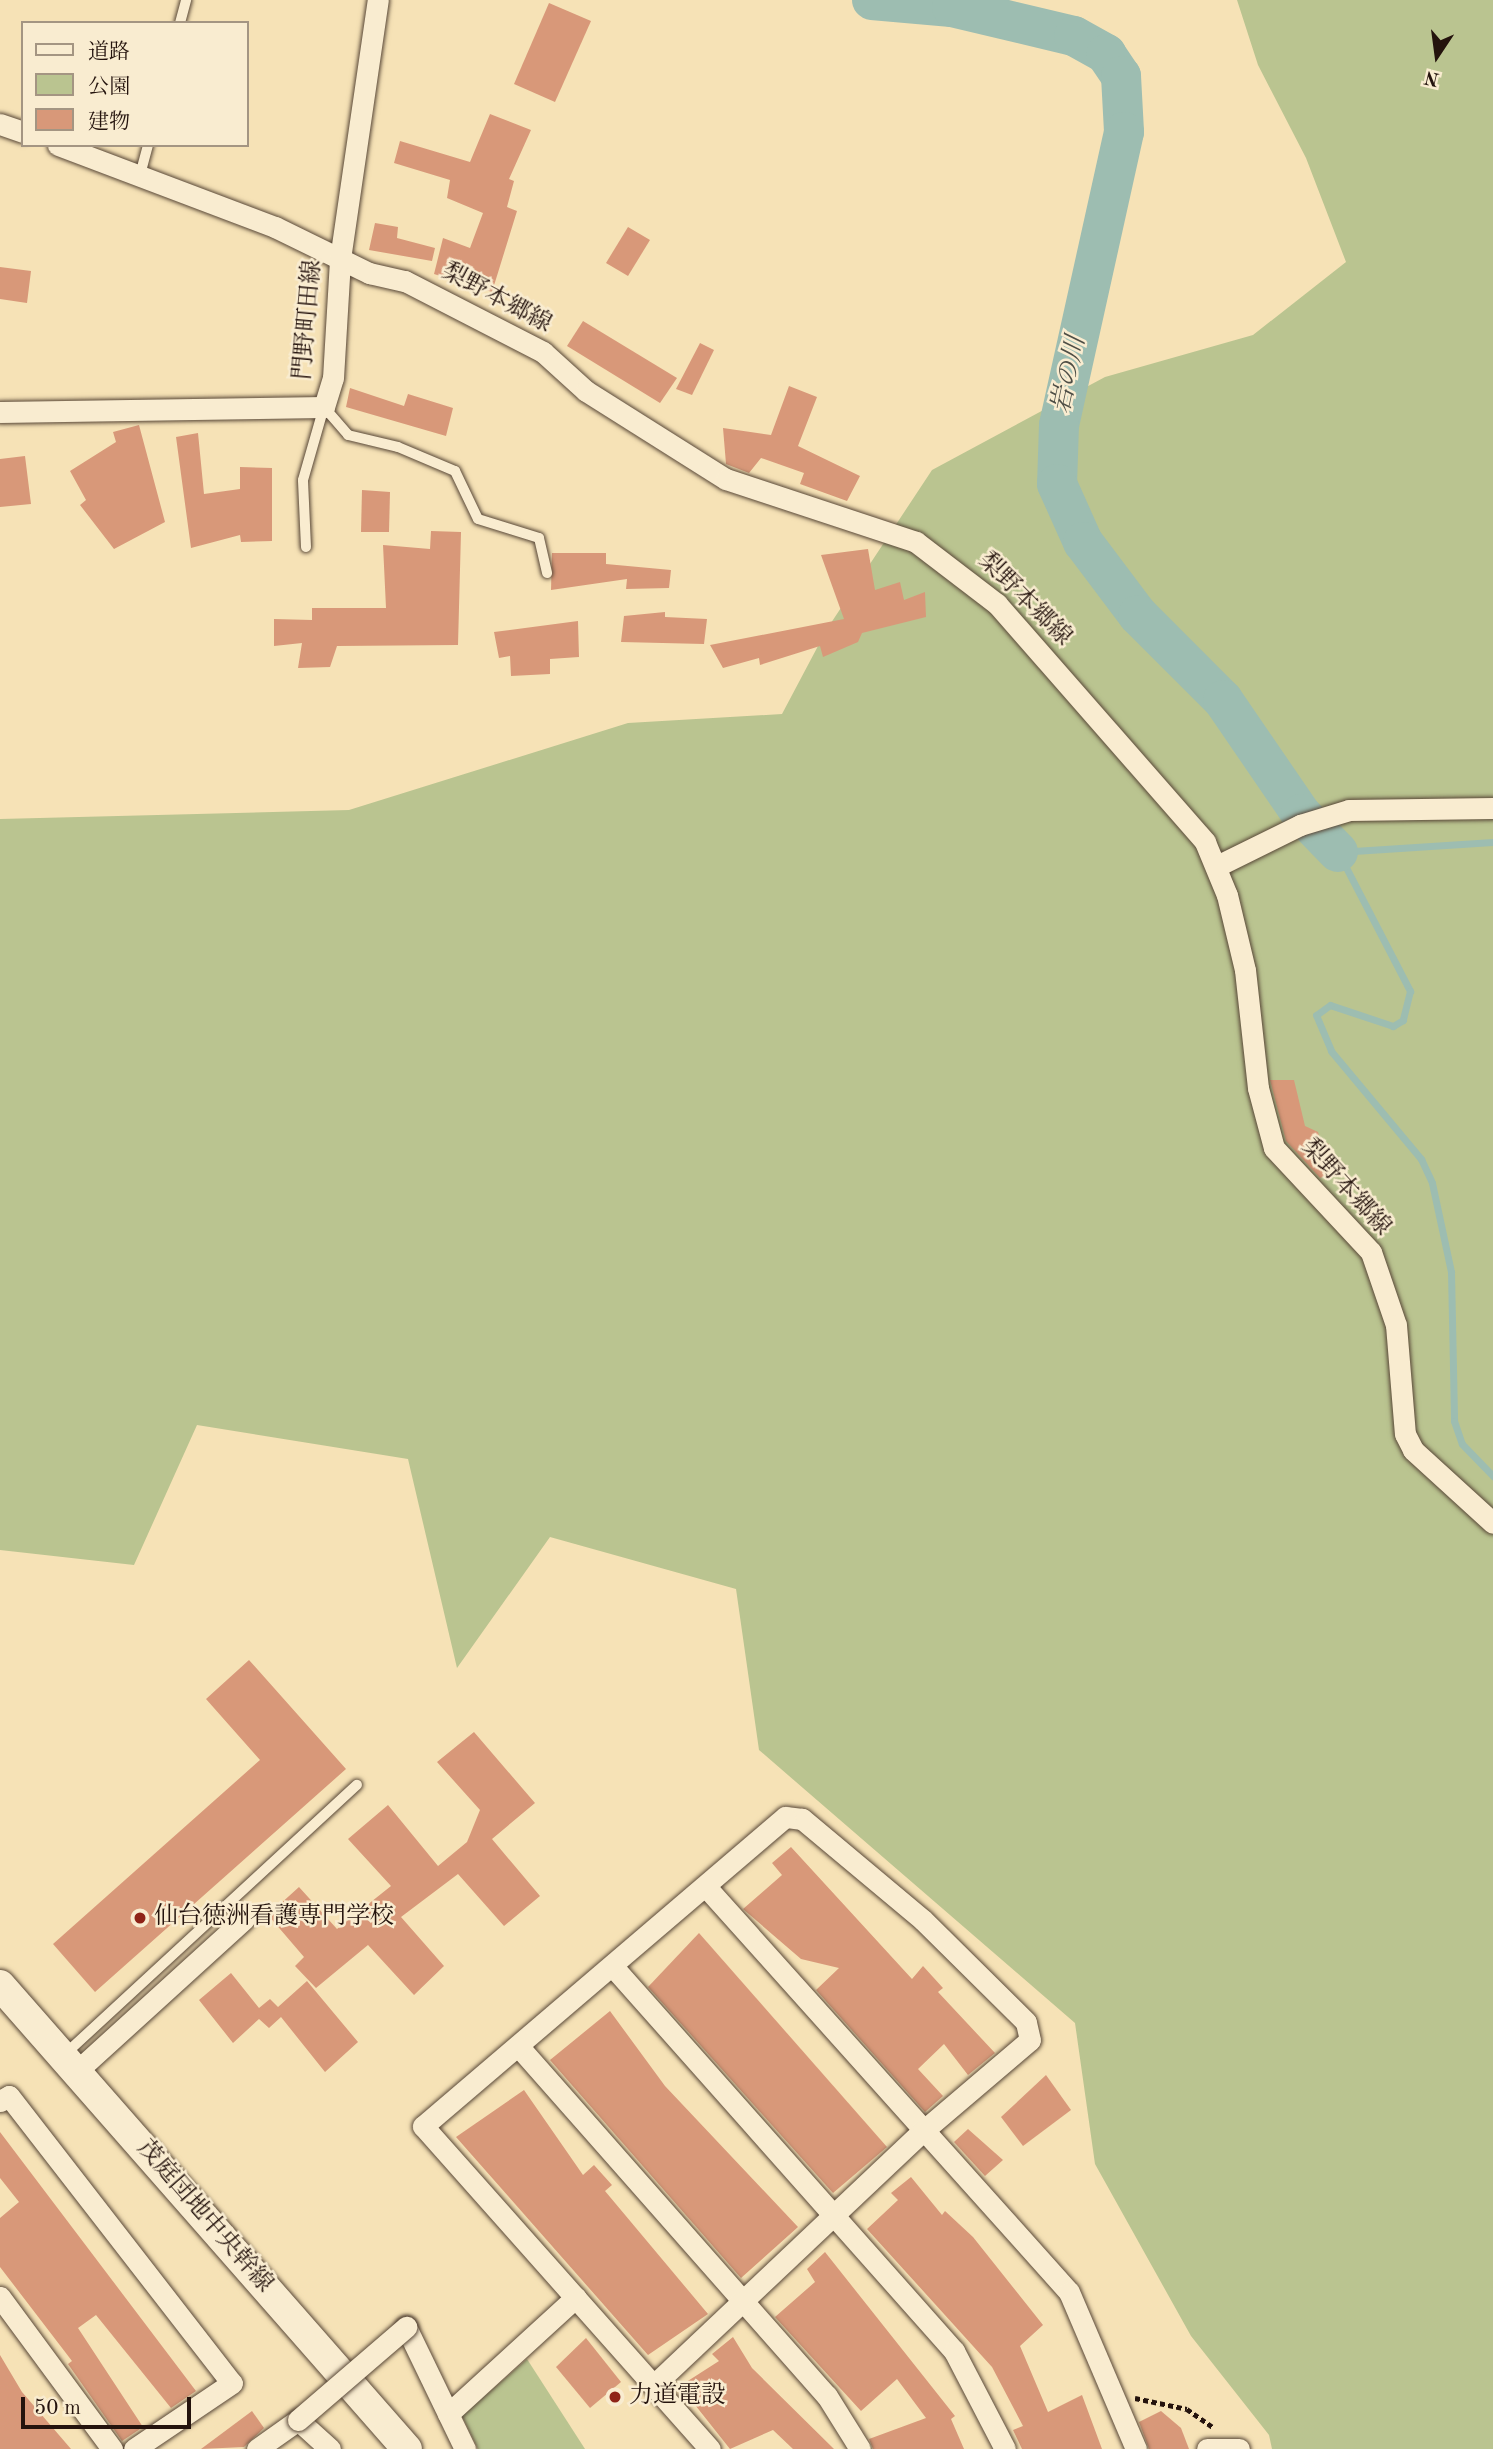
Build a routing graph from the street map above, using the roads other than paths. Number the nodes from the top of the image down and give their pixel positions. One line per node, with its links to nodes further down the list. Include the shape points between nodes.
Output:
1 (186, 0): 3 (lane)
2 (378, 0): 9 (street, 門野町田線)
3 (181, 21)
4 (0, 124): 5 (street)
5 (21, 131)
6 (64, 147): 8 (street, 梨野本郷線)
7 (148, 147): 8 (lane)
8 (141, 175): 9 (street, 梨野本郷線)
9 (340, 259): 10 (street, 門野町田線, via 333,378); 15 (street, 梨野本郷線, via 405,281 517,337 586,391 726,479 916,542 954,566 1084,700 1195,828)
10 (324, 407): 11 (street, 門野町田線); 12 (lane, via 303,480); 13 (lane, via 348,435 398,447 455,471 478,519 539,538)
11 (0, 412)
12 (306, 547)
13 (547, 573)
14 (1493, 808): 15 (street, via 1388,806 1327,816)
15 (1217, 866): 16 (street, 梨野本郷線, via 1245,970 1258,1088 1274,1148 1371,1251 1396,1325 1405,1434 1413,1450)
16 (1493, 1523)
17 (357, 1785): 23 (lane)
18 (707, 1888): 20 (street); 25 (street); 25 (street, via 785,1818 802,1819 923,1920 1026,2022 1030,2040)
19 (244, 1919): 23 (street)
20 (615, 1969): 22 (street); 26 (street)
21 (5, 1999): 23 (street, 茂庭団地中央幹線)
22 (519, 2047): 28 (street, via 424,2126); 29 (street)
23 (70, 2063): 37 (street, 茂庭団地中央幹線)
24 (0, 2101): 34 (street, via 9,2096 232,2383)
25 (923, 2131): 26 (street); 42 (street, via 1069,2292 1117,2395)
26 (831, 2217): 29 (street); 41 (street, via 954,2351)
27 (0, 2297): 33 (street)
28 (576, 2297): 30 (street); 31 (street)
29 (744, 2305): 30 (street); 40 (street, via 827,2396)
30 (655, 2384): 39 (street)
31 (448, 2414): 32 (street, bridge, via 406,2327); 38 (street)
32 (298, 2420): 35 (street); 36 (street)
33 (112, 2449)
34 (134, 2449)
35 (257, 2449)
36 (330, 2449)
37 (407, 2449)
38 (465, 2449)
39 (710, 2449)
40 (860, 2449)
41 (1005, 2449)
42 (1136, 2449)
43 (1207, 2449): 44 (street)
44 (1237, 2449)

